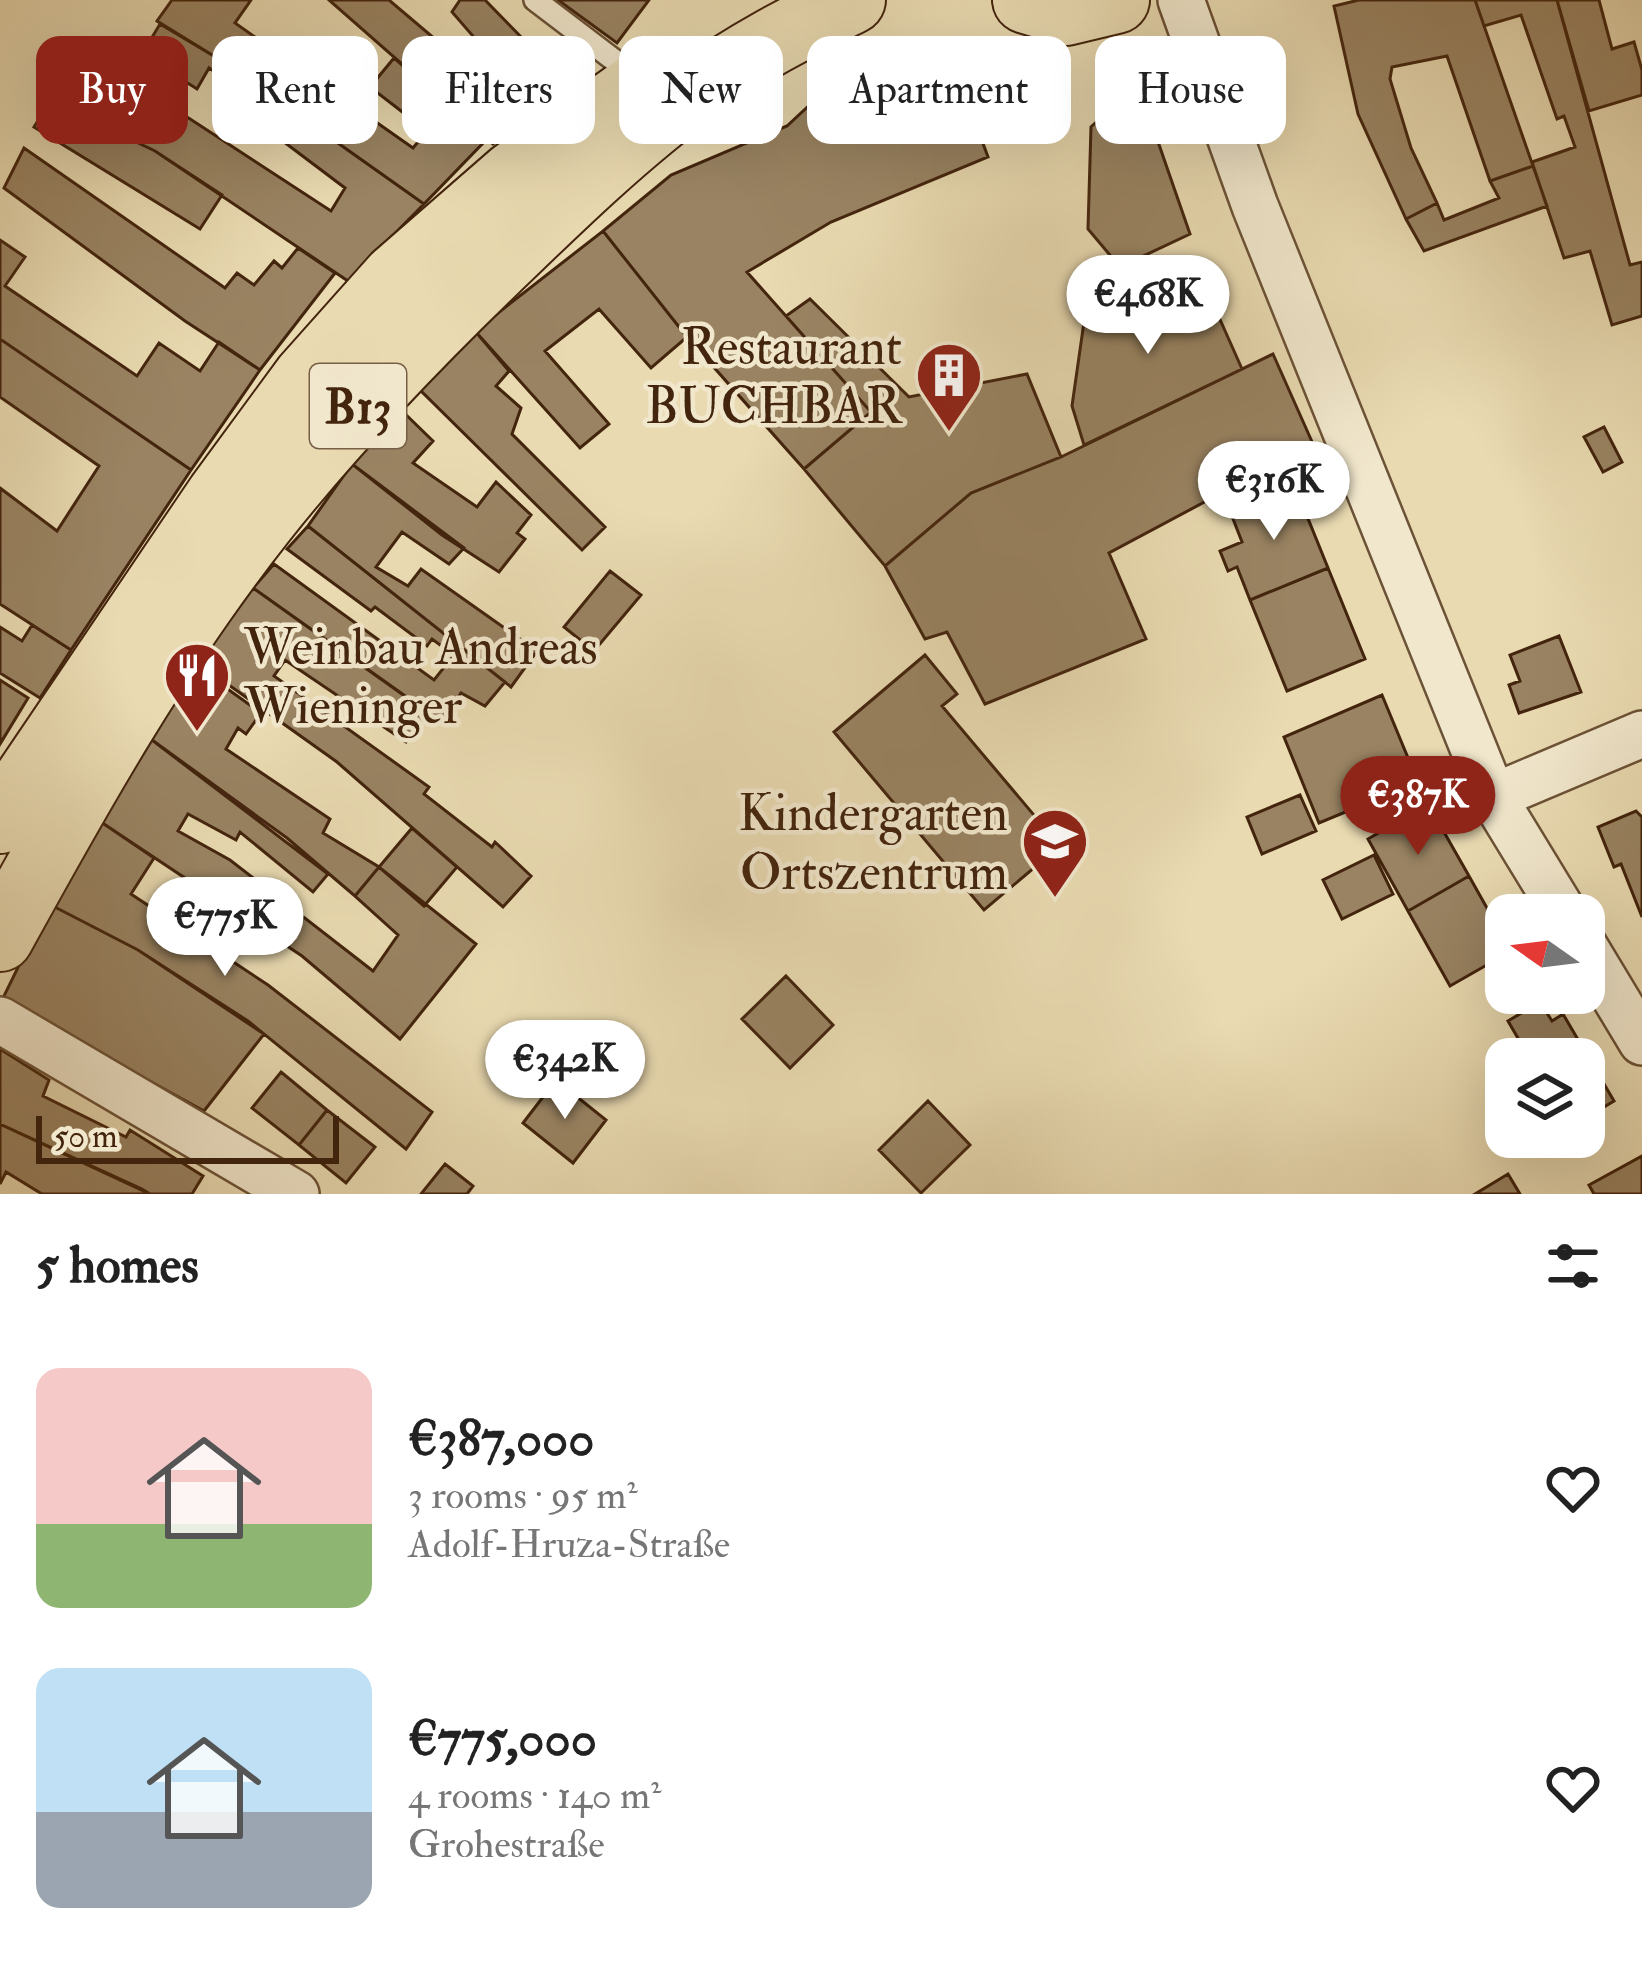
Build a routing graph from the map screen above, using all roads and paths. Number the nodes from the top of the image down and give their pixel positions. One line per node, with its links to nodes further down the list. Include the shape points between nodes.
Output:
1 (535, 0): 6 (lane)
2 (795, 0): 5 (main road, B13)
3 (852, 0): 8 (main road, B13, via 721,74 639,136)
4 (1181, 0): 10 (street, via 1255,206)
5 (728, 36)
6 (619, 64)
7 (619, 99): 8 (main road, B13, via 513,175 396,277 306,378)
8 (240, 509): 11 (main road, B13); 13 (main road, B13)
9 (1642, 734): 10 (street)
10 (1493, 797): 12 (street)
11 (0, 820)
12 (1552, 894)
13 (0, 938)
14 (1605, 981): 16 (street)
15 (0, 1020): 17 (street)
16 (1642, 1042)
17 (296, 1194)

